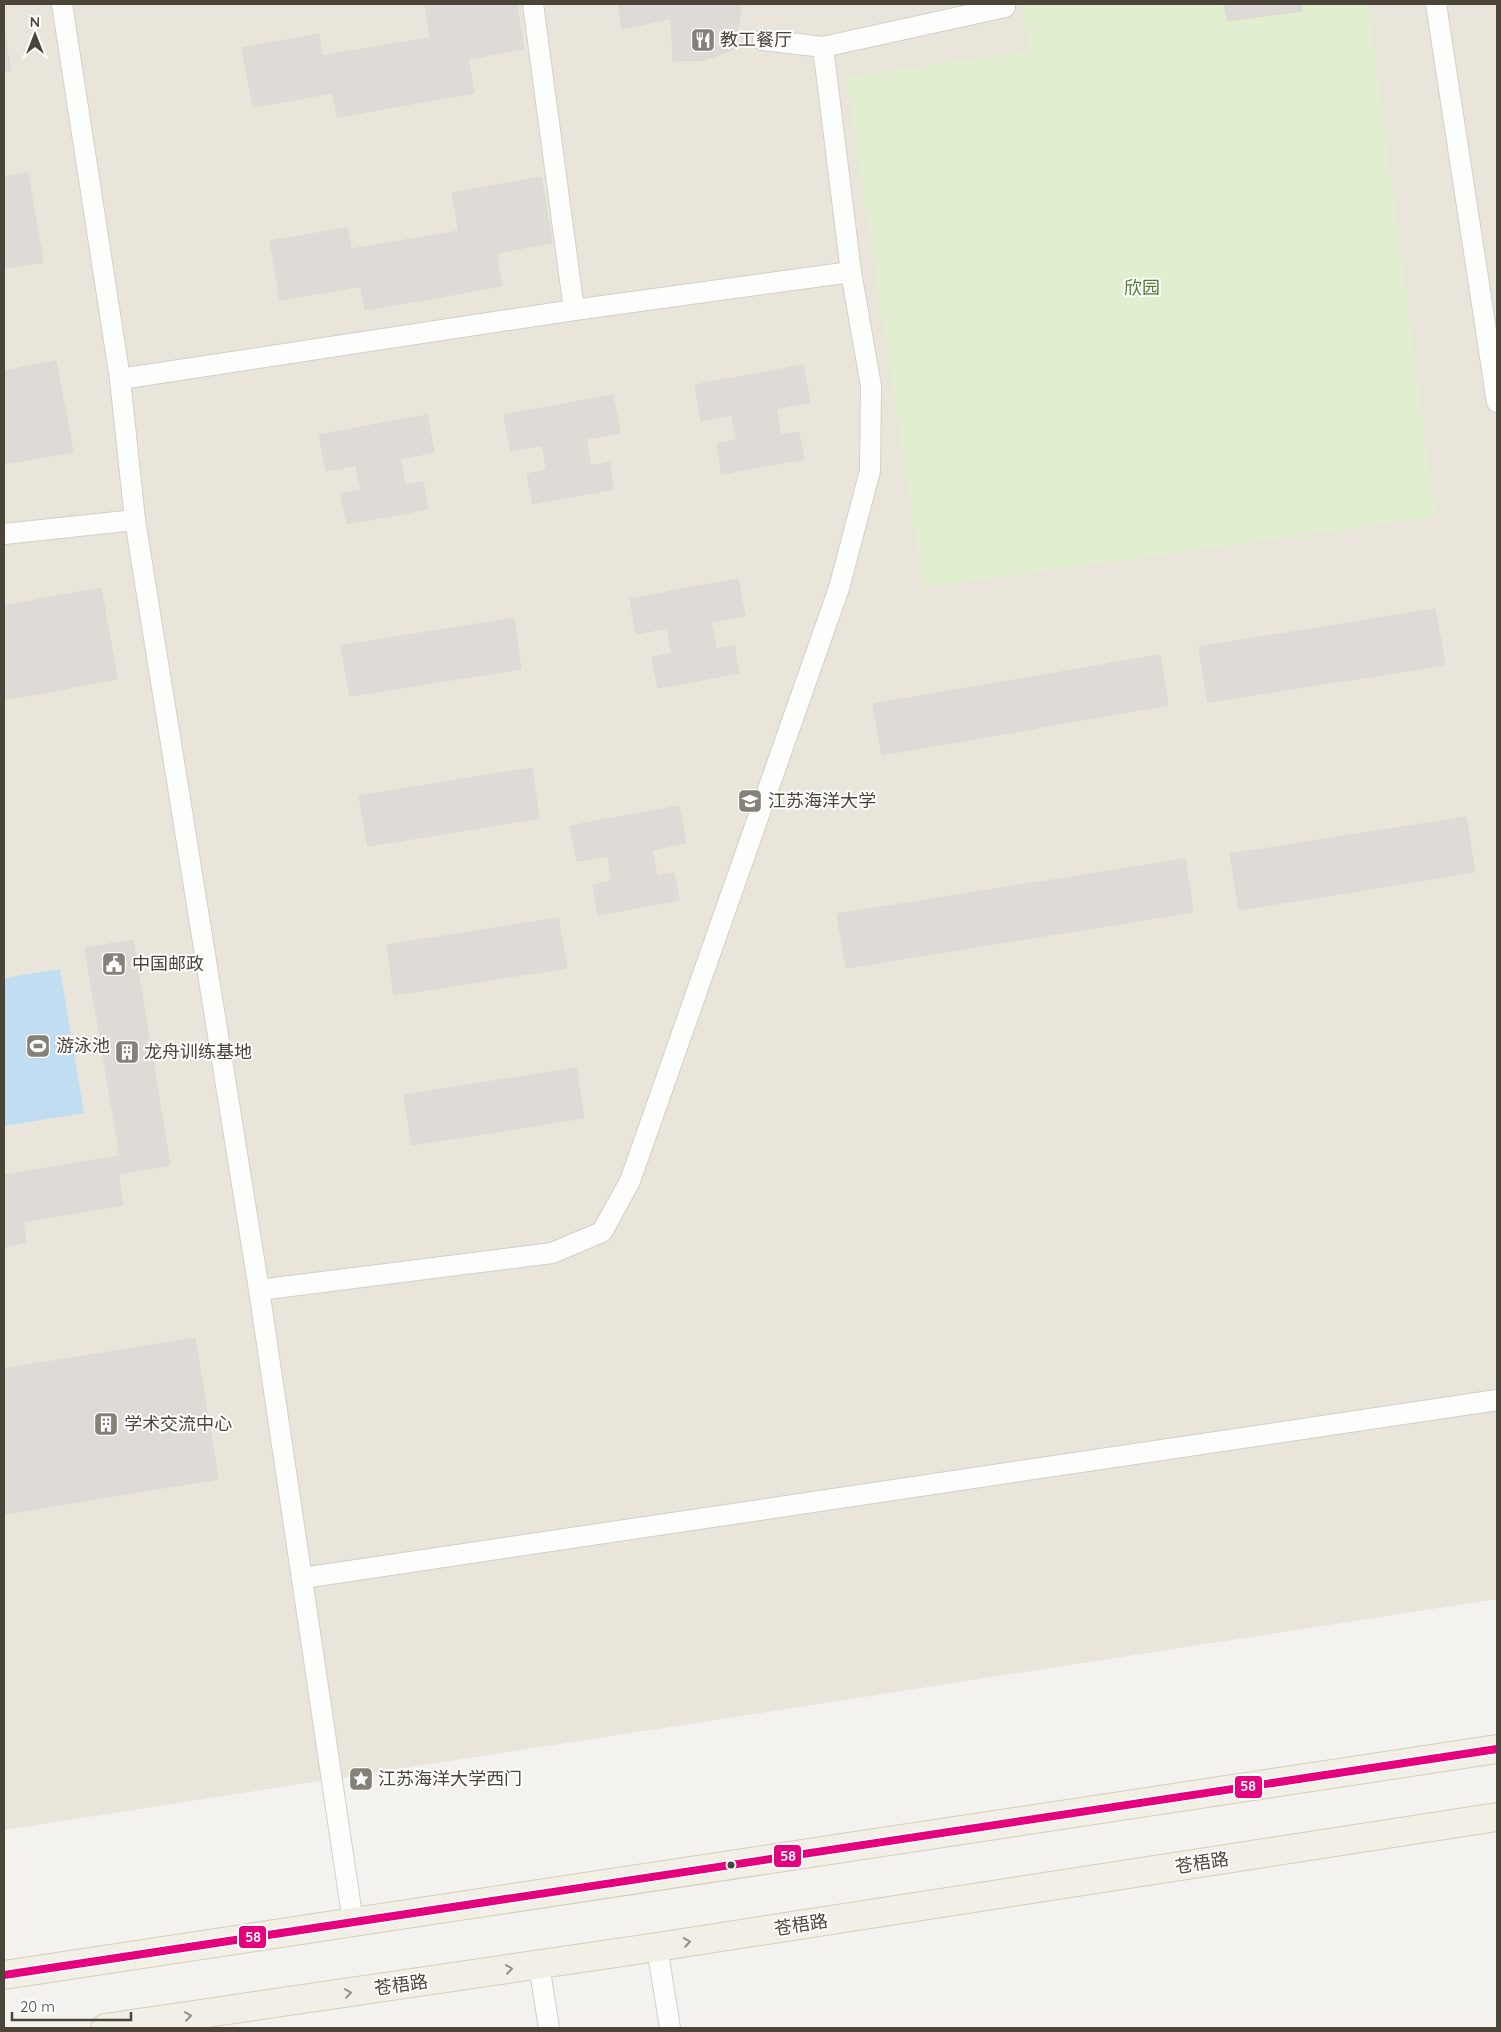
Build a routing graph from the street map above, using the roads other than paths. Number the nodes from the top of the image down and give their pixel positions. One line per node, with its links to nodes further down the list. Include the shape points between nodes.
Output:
1 (62, 4): 9 (lane)
2 (533, 4): 8 (lane)
3 (1005, 4): 6 (lane, via 1005,7)
4 (1436, 4): 10 (lane)
5 (763, 40): 6 (lane)
6 (823, 47): 7 (lane)
7 (851, 272): 8 (lane); 13 (lane, via 871,386 870,472 839,588 630,1182 602,1232 552,1253)
8 (574, 310): 9 (lane)
9 (120, 379): 11 (lane)
10 (1497, 402)
11 (135, 520): 12 (lane); 13 (lane)
12 (4, 534)
13 (259, 1290): 15 (lane)
14 (1497, 1400): 15 (lane)
15 (303, 1578): 18 (lane)
16 (1497, 1749): 18 (main road)
17 (1497, 1817): 19 (main road, 苍梧路, one-way to 17)
18 (354, 1922): 21 (main road)
19 (656, 1947): 20 (main road, 苍梧路); 24 (lane)
20 (539, 1965): 22 (main road, 苍梧路, one-way to 20); 23 (lane)
21 (4, 1975)
22 (105, 2028)
23 (549, 2028)
24 (670, 2028)

